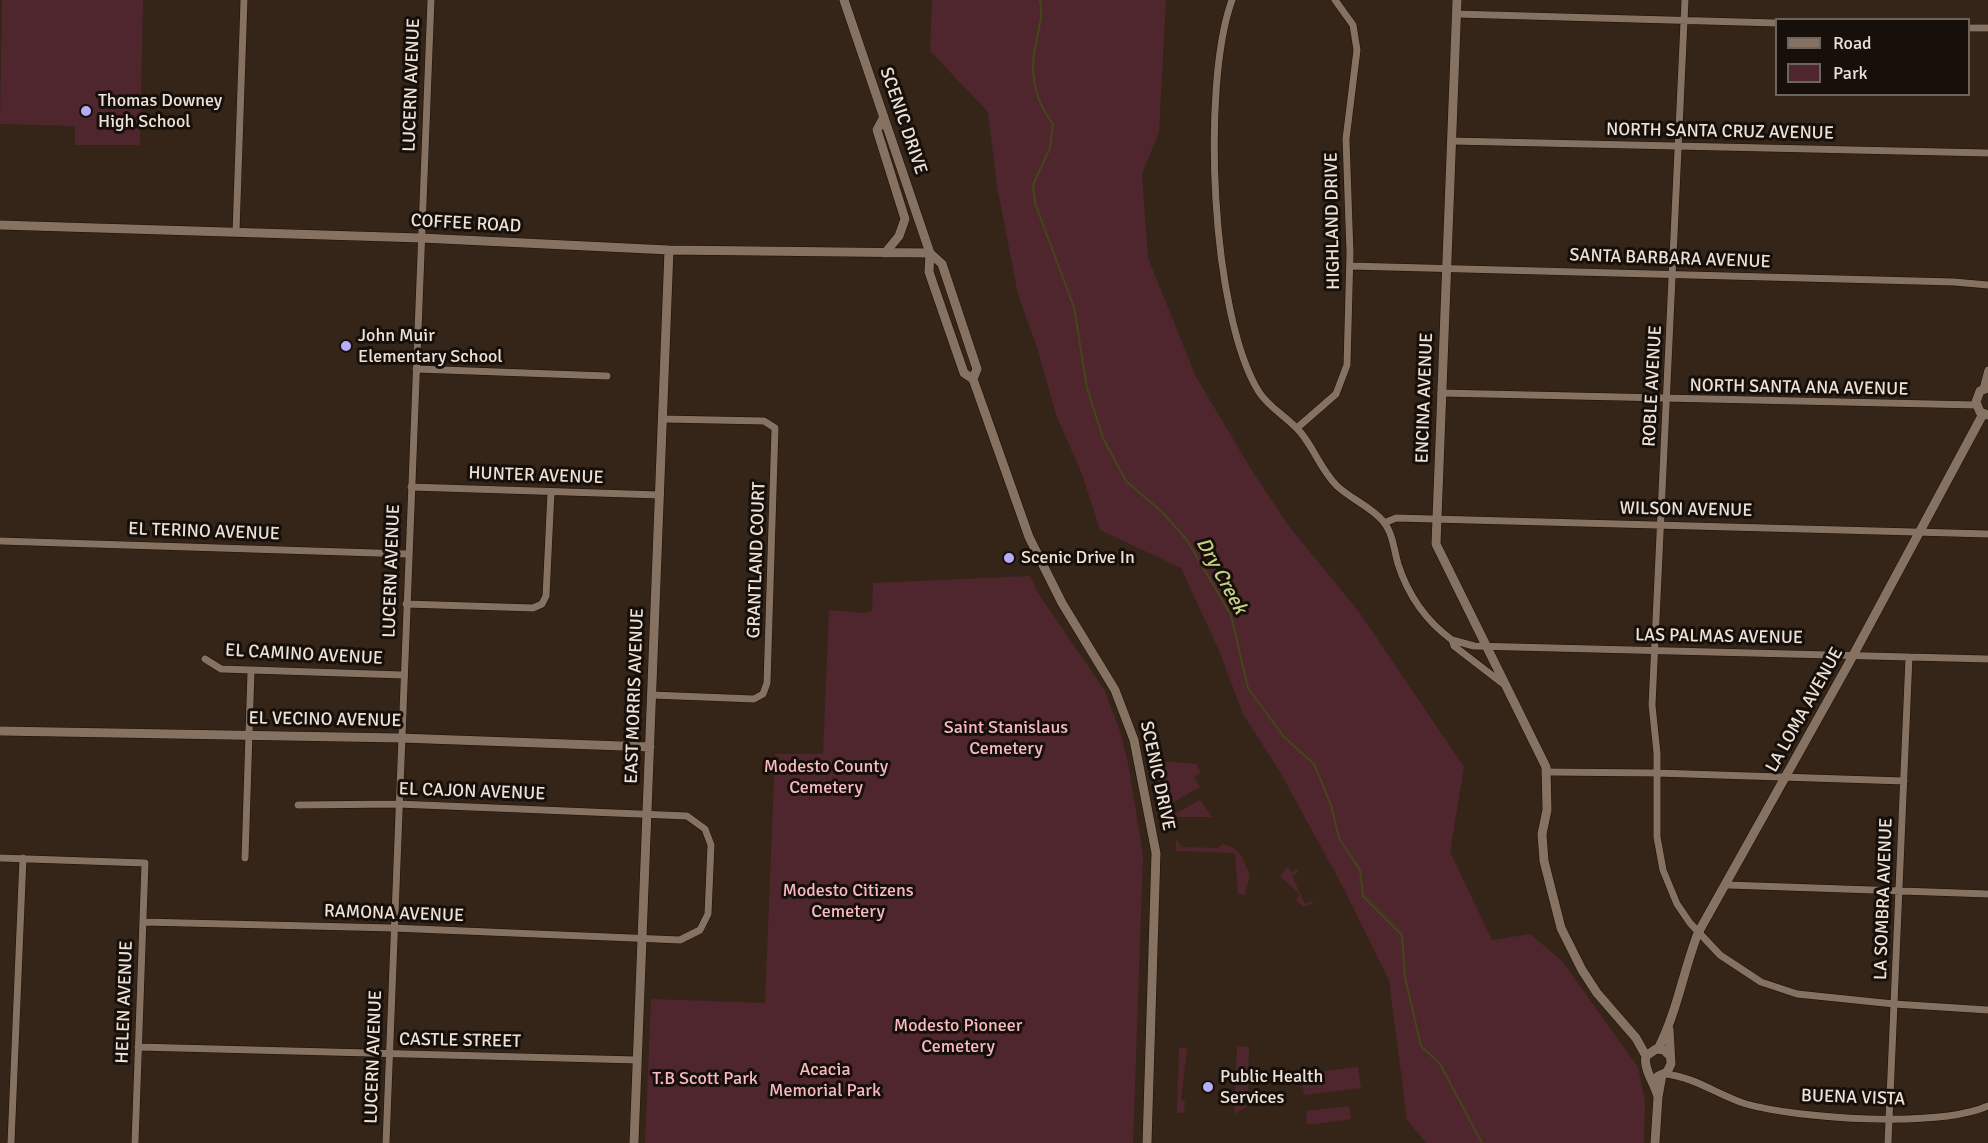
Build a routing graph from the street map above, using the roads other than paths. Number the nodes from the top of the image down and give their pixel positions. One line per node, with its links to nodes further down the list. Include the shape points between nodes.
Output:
1 (244, 0): 18 (street)
2 (431, 0): 19 (street, LUCERN AVENUE)
3 (844, 0): 13 (main road, SCENIC DRIVE)
4 (1232, 0): 37 (street, via 1221,52 1215,131 1215,184 1223,267 1236,331 1253,382 1266,401)
5 (1335, 0): 23 (street, HIGHLAND DRIVE, via 1350,21 1357,44 1347,132)
6 (1457, 0): 8 (main road, ENCINA AVENUE)
7 (1685, 0): 9 (street, ROBLE AVENUE)
8 (1456, 14): 9 (street); 14 (main road, ENCINA AVENUE)
9 (1684, 20): 10 (street); 15 (street, ROBLE AVENUE)
10 (1775, 23)
11 (1970, 28): 12 (street)
12 (1988, 28)
13 (884, 117): 21 (main road, via 877,130 905,219 899,236); 22 (main road, SCENIC DRIVE)
14 (1452, 141): 15 (street, NORTH SANTA CRUZ AVENUE); 24 (main road, ENCINA AVENUE)
15 (1679, 146): 16 (street, NORTH SANTA CRUZ AVENUE); 25 (street, ROBLE AVENUE)
16 (1988, 153)
17 (0, 225): 18 (main road, COFFEE ROAD)
18 (236, 232): 19 (main road, COFFEE ROAD)
19 (421, 238): 20 (main road, COFFEE ROAD); 27 (street, LUCERN AVENUE)
20 (669, 250): 21 (main road, COFFEE ROAD); 36 (main road, EAST MORRIS AVENUE)
21 (885, 253): 22 (main road, COFFEE ROAD)
22 (930, 253): 30 (main road, SCENIC DRIVE, via 929,272 964,373); 30 (main road, SCENIC DRIVE, via 942,264 977,369)
23 (1350, 266): 24 (street, SANTA BARBARA AVENUE); 37 (street, HIGHLAND DRIVE, via 1345,377 1333,398)
24 (1447, 268): 25 (street, SANTA BARBARA AVENUE); 32 (main road, ENCINA AVENUE)
25 (1674, 274): 26 (street, SANTA BARBARA AVENUE); 33 (street, ROBLE AVENUE)
26 (1988, 285)
27 (416, 369): 29 (street); 38 (street, LUCERN AVENUE)
28 (1988, 370): 31 (street)
29 (608, 376)
30 (973, 379): 101 (main road, SCENIC DRIVE, via 1039,558 1062,603 1108,675 1134,740 1156,853)
31 (1985, 388): 34 (main road, via 1977,394)
32 (1441, 393): 33 (street, NORTH SANTA ANA AVENUE); 41 (main road, ENCINA AVENUE)
33 (1668, 400): 34 (street, NORTH SANTA ANA AVENUE); 43 (street, ROBLE AVENUE)
34 (1976, 405): 35 (main road)
35 (1986, 415): 44 (main road, LA LOMA AVENUE)
36 (663, 419): 40 (main road, EAST MORRIS AVENUE); 59 (street, GRANTLAND COURT, via 764,421 775,428 767,683 763,694 754,699)
37 (1297, 428): 42 (street, via 1329,478)
38 (411, 487): 39 (street, HUNTER AVENUE); 47 (street, LUCERN AVENUE)
39 (551, 492): 40 (street, HUNTER AVENUE); 48 (street, via 546,596 542,604 533,608)
40 (660, 495): 59 (main road, EAST MORRIS AVENUE)
41 (1436, 520): 42 (street, WILSON AVENUE, via 1396,518); 43 (street, WILSON AVENUE); 50 (main road, ENCINA AVENUE, via 1438,548)
42 (1384, 523): 49 (street, via 1412,597 1428,619)
43 (1661, 524): 44 (street, WILSON AVENUE); 51 (street, ROBLE AVENUE)
44 (1921, 532): 45 (street, WILSON AVENUE); 52 (main road, LA LOMA AVENUE)
45 (1988, 534)
46 (0, 541): 47 (street, EL TERINO AVENUE)
47 (408, 554): 48 (street, LUCERN AVENUE)
48 (406, 604): 57 (street, LUCERN AVENUE)
49 (1452, 640): 50 (street, LAS PALMAS AVENUE); 58 (street, via 1454,646)
50 (1485, 646): 51 (street, LAS PALMAS AVENUE); 58 (main road, ENCINA AVENUE)
51 (1655, 650): 52 (street, LAS PALMAS AVENUE); 65 (street, ROBLE AVENUE, via 1652,705)
52 (1854, 655): 53 (street, LAS PALMAS AVENUE); 66 (main road, LA LOMA AVENUE)
53 (1909, 657): 54 (street, LAS PALMAS AVENUE); 67 (street, LA SOMBRA AVENUE)
54 (1988, 658)
55 (205, 659): 56 (street, EL CAMINO AVENUE, via 221,669)
56 (251, 671): 57 (street, EL CAMINO AVENUE); 61 (street)
57 (403, 675): 62 (street, LUCERN AVENUE)
58 (1504, 684): 64 (main road, ENCINA AVENUE)
59 (652, 695): 63 (main road, EAST MORRIS AVENUE)
60 (0, 731): 61 (main road, EL VECINO AVENUE)
61 (249, 735): 62 (main road, EL VECINO AVENUE); 73 (street)
62 (400, 738): 63 (main road, EL VECINO AVENUE); 68 (street, LUCERN AVENUE)
63 (650, 747): 70 (main road, EAST MORRIS AVENUE)
64 (1547, 772): 65 (street); 84 (main road, via 1547,810 1542,834 1556,912 1582,970)
65 (1657, 773): 66 (street); 79 (street, ROBLE AVENUE, via 1657,837 1663,870 1677,904)
66 (1786, 778): 67 (street); 74 (main road, LA LOMA AVENUE)
67 (1904, 781): 75 (street, LA SOMBRA AVENUE)
68 (398, 804): 69 (street, EL CAJON AVENUE); 70 (street, EL CAJON AVENUE); 78 (street, LUCERN AVENUE)
69 (298, 805)
70 (646, 813): 80 (main road, EAST MORRIS AVENUE); 80 (street, EL CAJON AVENUE, via 694,819 705,829 711,845 708,914 700,930 680,940)
71 (0, 858): 72 (street)
72 (23, 858): 77 (street, HELEN AVENUE, via 145,863); 97 (street)
73 (245, 858)
74 (1728, 885): 75 (street); 79 (main road, LA LOMA AVENUE)
75 (1900, 891): 76 (street); 81 (street, LA SOMBRA AVENUE)
76 (1988, 894)
77 (143, 922): 78 (street, RAMONA AVENUE); 85 (street, HELEN AVENUE)
78 (393, 928): 80 (street, RAMONA AVENUE); 87 (street, LUCERN AVENUE)
79 (1698, 933): 81 (street, ROBLE AVENUE, via 1731,964 1778,988 1797,994); 83 (main road, LA LOMA AVENUE)
80 (642, 939): 89 (main road, EAST MORRIS AVENUE)
81 (1894, 1004): 82 (street, ROBLE AVENUE); 96 (street, LA SOMBRA AVENUE)
82 (1988, 1010)
83 (1669, 1026): 86 (main road, LA LOMA AVENUE); 90 (main road, LA LOMA AVENUE)
84 (1636, 1038): 86 (main road); 88 (main road)
85 (138, 1047): 87 (street, CASTLE STREET); 98 (street, HELEN AVENUE)
86 (1657, 1049): 88 (main road); 90 (main road, via 1664,1050)
87 (389, 1054): 89 (street, CASTLE STREET); 99 (street, LUCERN AVENUE)
88 (1646, 1056): 91 (main road, via 1645,1065)
89 (637, 1060): 100 (main road, EAST MORRIS AVENUE)
90 (1671, 1060): 92 (main road); 93 (street, BUENA VISTA)
91 (1650, 1073): 92 (main road); 94 (main road)
92 (1664, 1074): 93 (street, BUENA VISTA); 94 (main road)
93 (1686, 1077): 96 (street, BUENA VISTA, via 1744,1103 1763,1107 1809,1116)
94 (1658, 1097): 102 (main road)
95 (1988, 1106): 96 (street, BUENA VISTA, via 1956,1115)
96 (1889, 1118): 103 (street, LA SOMBRA AVENUE)
97 (11, 1143)
98 (135, 1143)
99 (386, 1143)
100 (634, 1143)
101 (1147, 1143)
102 (1655, 1143)
103 (1888, 1143)

